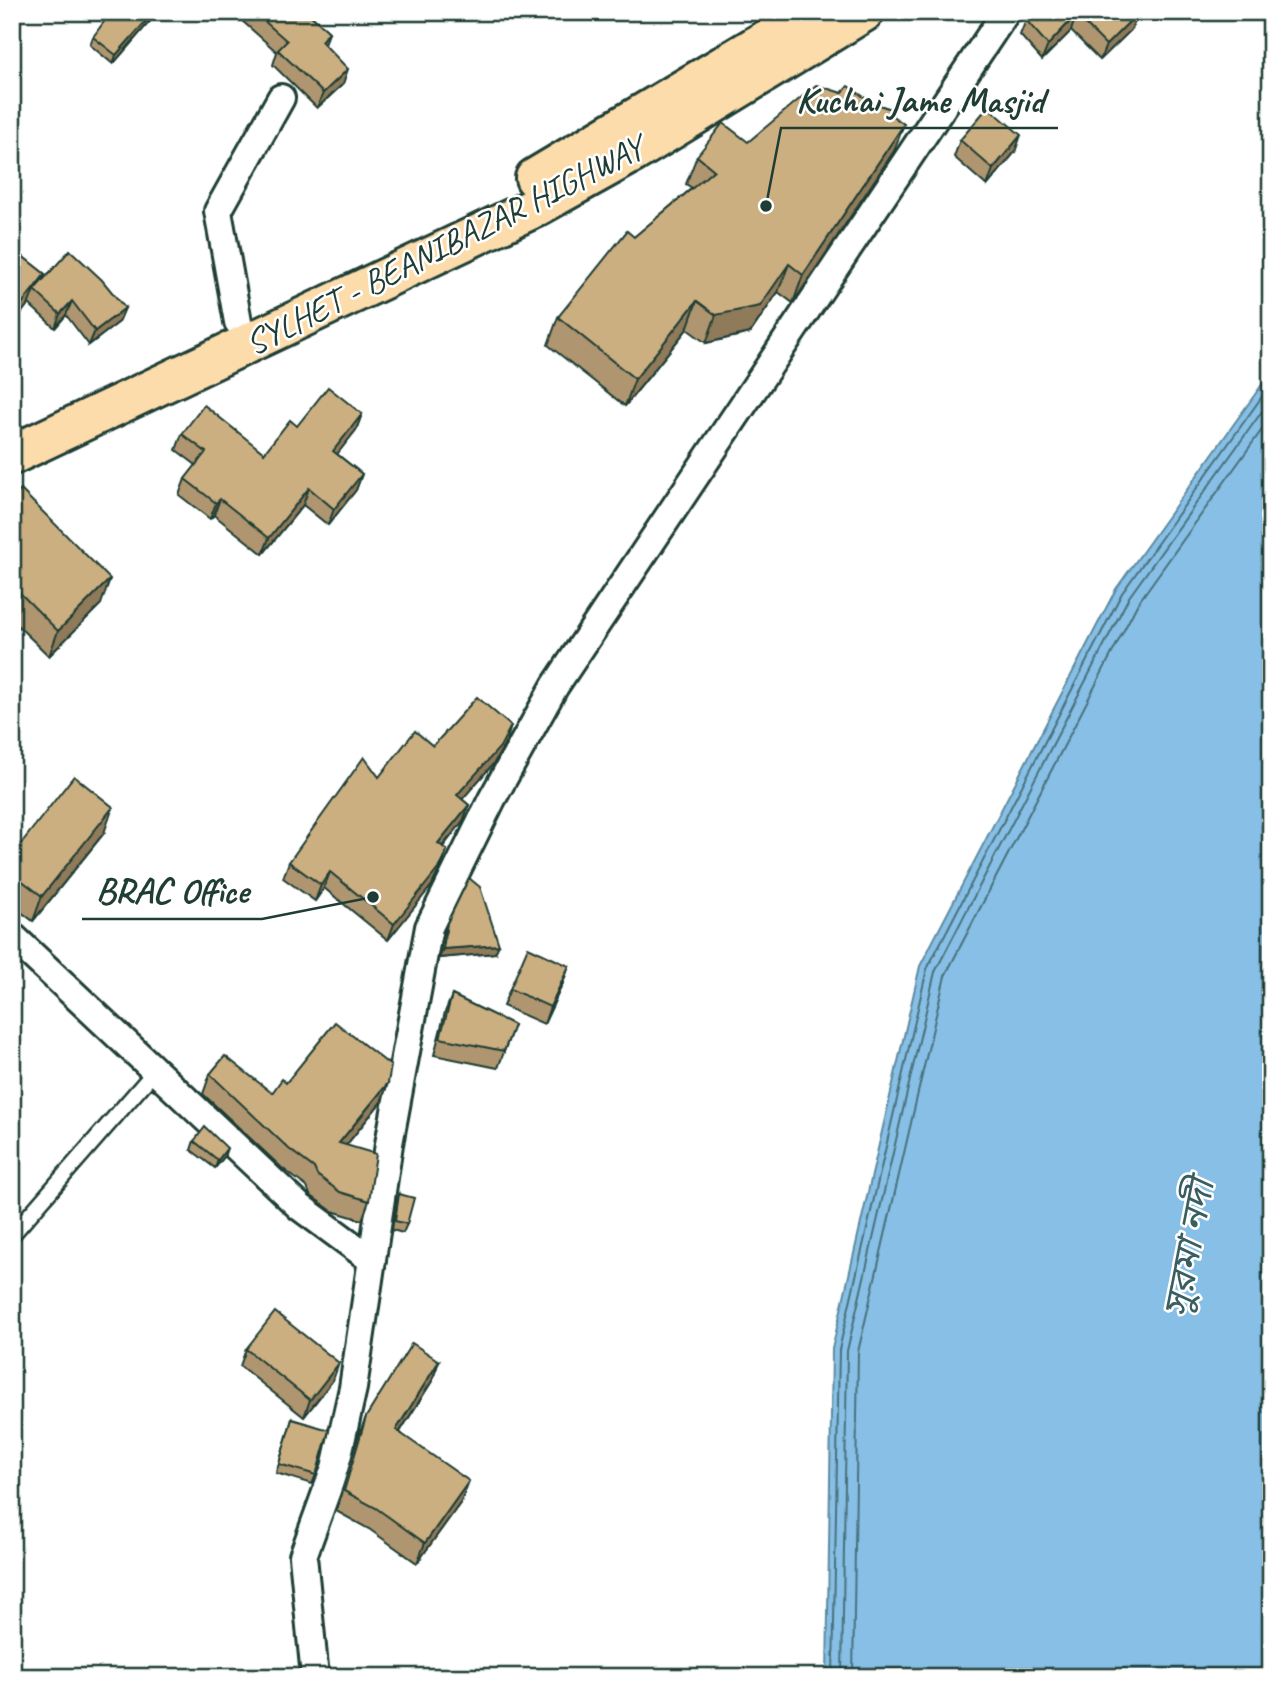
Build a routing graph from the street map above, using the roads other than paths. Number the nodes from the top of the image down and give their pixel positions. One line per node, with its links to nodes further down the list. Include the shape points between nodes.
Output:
1 (813, 12): 5 (main road, SYLHET - BEANIBAZAR HIGHWAY, via 523,185)
2 (864, 12): 7 (main road, SYLHET - BEANIBAZAR HIGHWAY, via 536,207)
3 (1006, 12): 11 (street, via 555,686 492,799 429,927)
4 (281, 98): 5 (street, via 218,211)
5 (238, 322): 6 (main road, SYLHET - BEANIBAZAR HIGHWAY)
6 (12, 428)
7 (12, 455)
8 (12, 936): 9 (street)
9 (154, 1072): 10 (lane); 11 (street, via 300,1207)
10 (12, 1236)
11 (372, 1260): 12 (street, via 353,1388 335,1468 303,1556)
12 (315, 1677)

